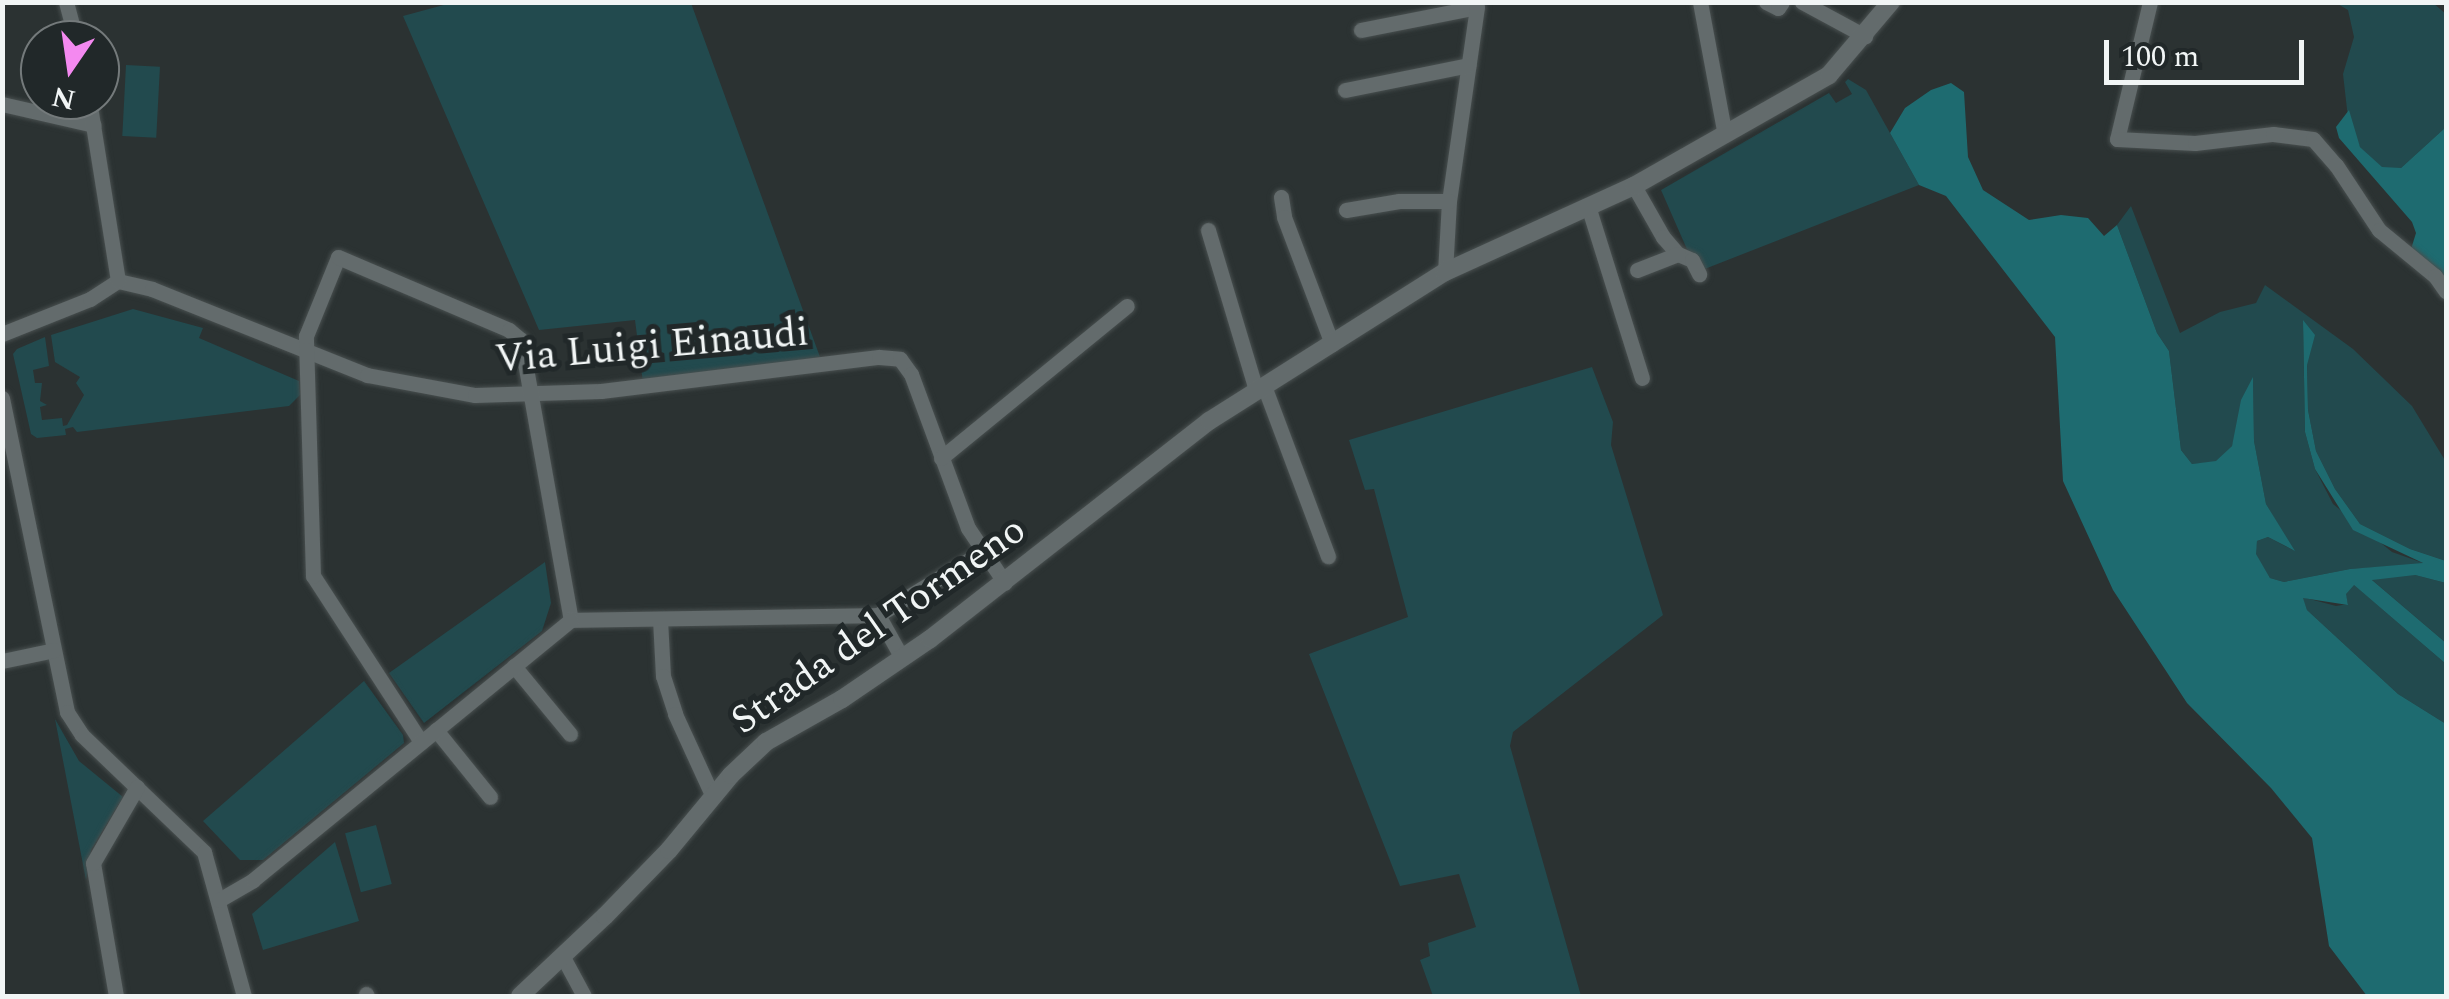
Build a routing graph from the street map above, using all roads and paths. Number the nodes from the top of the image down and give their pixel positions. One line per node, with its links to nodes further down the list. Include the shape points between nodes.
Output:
1 (1700, 2): 14 (street)
2 (1766, 2): 3 (street, via 1778,8)
3 (1782, 2)
4 (1802, 2): 8 (street)
5 (1891, 2): 8 (street, Strada del Tormeno)
6 (2150, 2): 26 (street, via 2117,139 2313,139 2379,230)
7 (1362, 30): 9 (street, via 1477,7)
8 (1865, 36): 14 (street, Strada del Tormeno, via 1830,75)
9 (1469, 65): 10 (street); 17 (street)
10 (1345, 90)
11 (2, 104): 13 (street)
12 (93, 120): 13 (street)
13 (94, 126): 25 (street)
14 (1725, 135): 15 (street, Strada del Tormeno)
15 (1634, 186): 18 (street, Strada del Tormeno); 21 (street)
16 (1280, 197): 29 (street)
17 (1448, 200): 19 (street); 23 (street)
18 (1589, 208): 23 (street, Strada del Tormeno); 31 (street)
19 (1346, 210)
20 (1208, 230): 32 (street)
21 (1678, 254): 22 (street); 24 (street, via 1692,260)
22 (1637, 270)
23 (1446, 272): 29 (street, Strada del Tormeno)
24 (1699, 274)
25 (118, 281): 28 (street); 30 (street, Via Luigi Einaudi)
26 (2446, 292)
27 (1127, 306): 35 (street)
28 (2, 334)
29 (1332, 344): 32 (street, Strada del Tormeno)
30 (307, 352): 33 (street, Via Luigi Einaudi, via 413,386); 33 (street, via 306,336 338,257 514,332 524,345); 48 (street, via 313,576)
31 (1642, 378)
32 (1260, 388): 37 (street); 38 (street, Strada del Tormeno)
33 (530, 394): 35 (street, Via Luigi Einaudi, via 891,357 906,364); 41 (street)
34 (2, 398): 42 (street)
35 (942, 458): 36 (street, Via Luigi Einaudi)
36 (982, 552): 38 (street, Via Luigi Einaudi); 39 (street)
37 (1328, 556)
38 (1004, 584): 43 (street, Strada del Tormeno)
39 (878, 614): 40 (street); 43 (street)
40 (660, 619): 41 (street); 51 (street, via 663,676 674,714)
41 (570, 620): 45 (street)
42 (54, 650): 44 (street); 49 (street, via 67,712)
43 (902, 658): 51 (street, Strada del Tormeno, via 766,742)
44 (2, 661)
45 (514, 666): 46 (street); 47 (street)
46 (436, 730): 48 (street); 50 (street)
47 (570, 734)
48 (422, 742): 52 (street)
49 (137, 787): 52 (street, via 204,852); 54 (street, via 93,863)
50 (490, 797)
51 (712, 797): 53 (street, Strada del Tormeno)
52 (220, 900): 55 (street)
53 (563, 957): 56 (street, Strada del Tormeno); 57 (street)
54 (116, 996)
55 (244, 996)
56 (520, 996)
57 (584, 996)

